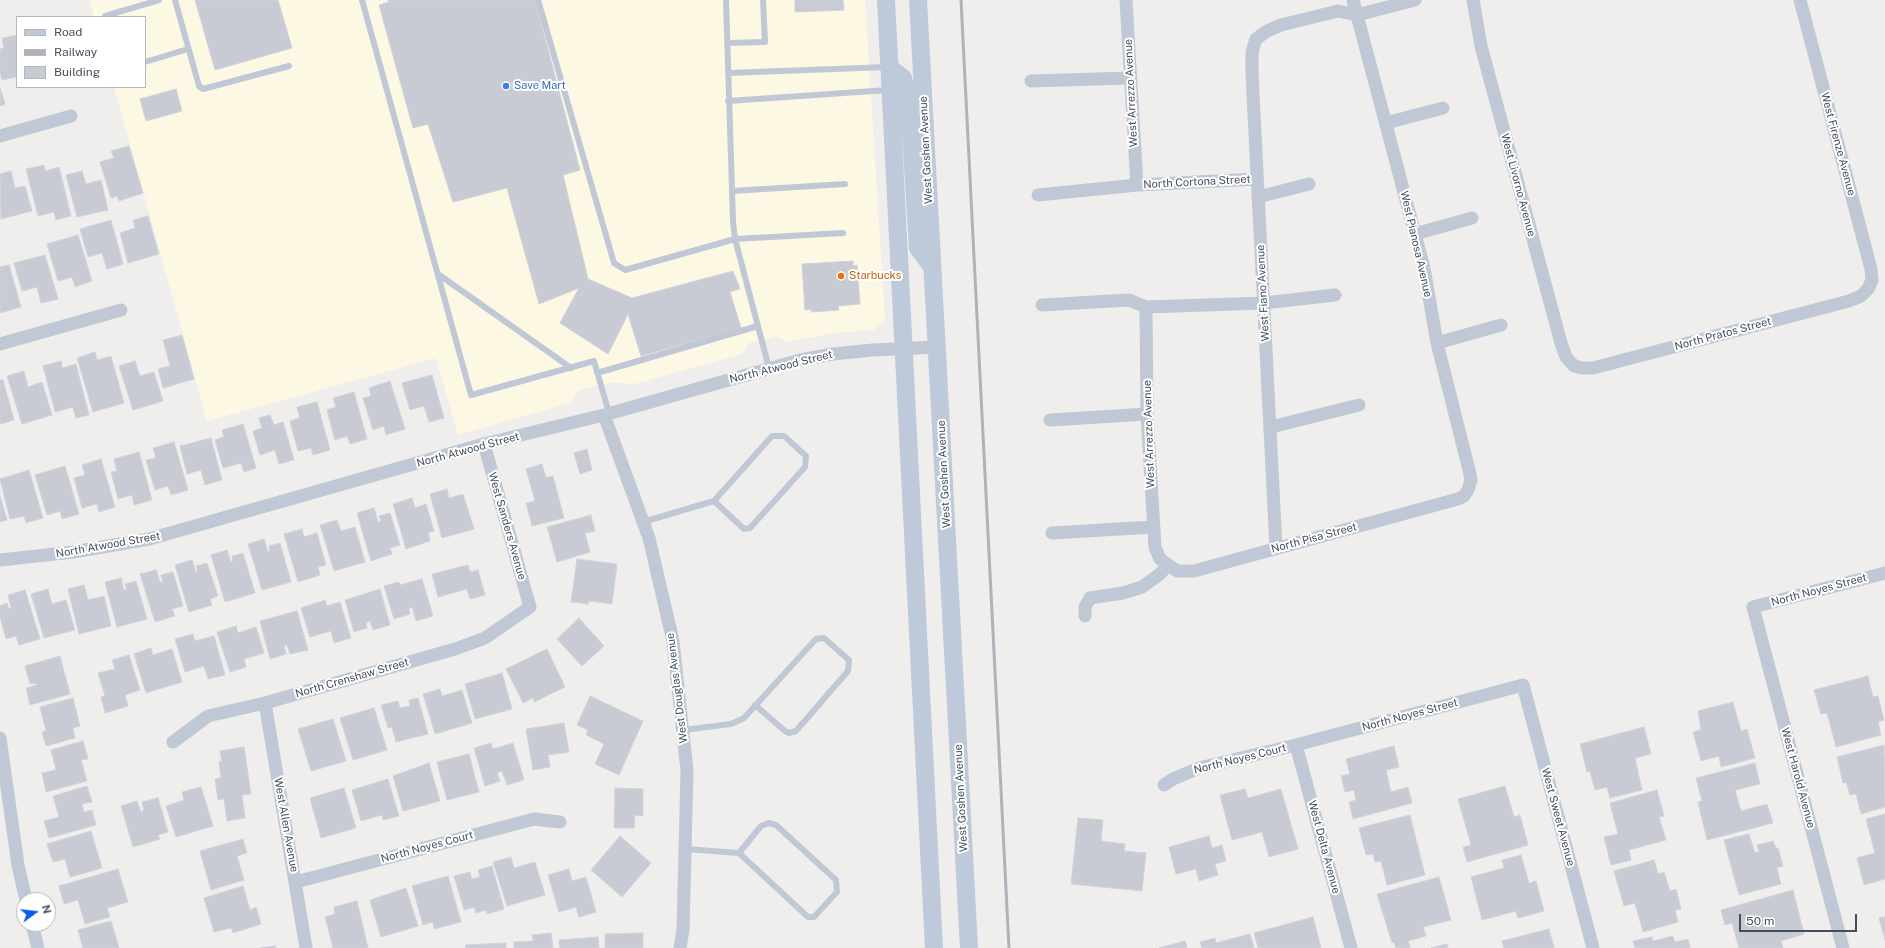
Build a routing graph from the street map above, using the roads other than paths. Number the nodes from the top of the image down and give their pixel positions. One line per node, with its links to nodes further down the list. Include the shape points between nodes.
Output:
1 (159, 0): 15 (lane)
2 (174, 0): 17 (lane)
3 (362, 0): 42 (lane)
4 (538, 0): 40 (lane, via 614,263 625,270)
5 (726, 0): 16 (lane)
6 (763, 0): 16 (lane, via 765,42)
7 (886, 0): 20 (main road)
8 (918, 0): 41 (main road, West Goshen Avenue)
9 (1126, 0): 22 (street, West Arrezzo Avenue)
10 (1353, 0): 14 (street, West Pianosa Avenue)
11 (1415, 0): 14 (street)
12 (1473, 0): 55 (street, West Livorno Avenue, via 1481,46 1560,343 1566,357)
13 (1800, 0): 43 (street, West Firenze Avenue, via 1871,269 1872,280)
14 (1357, 15): 28 (street, West Pianosa Avenue); 30 (street, West Fiano Avenue, via 1338,11 1281,25 1266,31 1256,39 1252,52 1252,74)
15 (105, 16)
16 (727, 43): 21 (lane)
17 (188, 49): 18 (lane); 19 (lane, via 199,86 203,89)
18 (146, 62)
19 (289, 66)
20 (889, 67): 21 (lane); 24 (main road); 41 (main road, via 903,78 909,102 918,248)
21 (728, 73): 25 (lane)
22 (1129, 78): 23 (street); 33 (street, West Arrezzo Avenue)
23 (1031, 81)
24 (890, 90): 25 (lane); 54 (main road)
25 (728, 101): 34 (lane)
26 (1443, 108): 28 (street)
27 (71, 116): 29 (street)
28 (1386, 123): 39 (street, West Pianosa Avenue)
29 (0, 136)
30 (1257, 179): 33 (street, North Cortona Street); 36 (street, West Fiano Avenue)
31 (845, 184): 34 (lane)
32 (1309, 184): 36 (street)
33 (1137, 185): 35 (street, North Cortona Street)
34 (732, 191): 40 (lane)
35 (1038, 195)
36 (1258, 197): 45 (street, West Fiano Avenue)
37 (1472, 218): 39 (street)
38 (843, 233): 40 (lane)
39 (1415, 234): 51 (street, West Pianosa Avenue, via 1424,268)
40 (735, 239): 50 (lane)
41 (932, 267): 53 (main road, West Goshen Avenue)
42 (438, 274): 56 (lane); 56 (lane, via 471,395)
43 (1868, 289): 55 (street, North Pratos Street, via 1861,296 1849,300 1593,368)
44 (1334, 295): 45 (street)
45 (1264, 303): 47 (street); 63 (street, West Fiano Avenue)
46 (1042, 305): 47 (street, via 1129,300)
47 (1146, 307): 61 (street, West Arrezzo Avenue)
48 (121, 310): 52 (street)
49 (1500, 325): 51 (street)
50 (758, 326): 57 (lane); 58 (lane)
51 (1437, 343): 65 (street, West Pianosa Avenue, via 1469,470 1471,480)
52 (0, 344)
53 (937, 347): 54 (street, North Atwood Street); 95 (main road, West Goshen Avenue)
54 (904, 348): 57 (street, North Atwood Street, via 833,354); 94 (main road)
55 (1574, 366)
56 (571, 368): 58 (lane, via 594,361)
57 (769, 368): 60 (street, North Atwood Street)
58 (597, 373): 60 (lane)
59 (1359, 405): 63 (street)
60 (606, 414): 64 (street, North Atwood Street); 67 (street, West Douglas Avenue)
61 (1147, 414): 62 (street); 68 (street, West Arrezzo Avenue)
62 (1050, 420)
63 (1271, 427): 70 (street, West Fiano Avenue)
64 (484, 444): 71 (street, North Atwood Street, via 148,539 73,552); 74 (street, West Sanders Avenue)
65 (1468, 490): 70 (street, North Pisa Street, via 1458,499)
66 (714, 501): 66 (lane, via 744,529 750,528 805,467 806,456 784,436 772,436); 67 (lane)
67 (643, 522): 80 (street, West Douglas Avenue, via 673,641)
68 (1153, 527): 69 (street); 72 (street, West Arrezzo Avenue, via 1155,547)
69 (1052, 533)
70 (1276, 548): 72 (street, North Pisa Street, via 1194,571 1177,571)
71 (0, 560)
72 (1164, 562): 76 (street, via 1160,574 1142,587 1090,598 1085,607)
73 (1885, 573): 75 (street, North Noyes Street)
74 (530, 607): 78 (street, North Crenshaw Street, via 485,638 455,649)
75 (1753, 607): 98 (street, West Harold Avenue)
76 (1085, 616)
77 (1523, 685): 83 (street, North Noyes Street); 97 (street, West Sweet Avenue)
78 (265, 703): 82 (street, North Crenshaw Street, via 208,716); 88 (street, West Allen Avenue)
79 (756, 705): 79 (lane, via 816,639 824,638 849,660 848,671 796,731 784,731); 80 (lane, via 744,718 731,724)
80 (683, 730): 86 (street, West Douglas Avenue, via 687,771)
81 (0, 738): 89 (street)
82 (173, 742)
83 (1296, 745): 84 (street, North Noyes Court, via 1199,768); 96 (street, West Delta Avenue)
84 (1164, 785)
85 (560, 822): 88 (street, North Noyes Court, via 534,819)
86 (685, 849): 87 (lane); 93 (street, West Douglas Avenue, via 683,930)
87 (739, 853): 87 (lane, via 808,917 814,917 837,892 836,880 776,825 769,823 761,826)
88 (296, 882): 92 (street, West Allen Avenue)
89 (24, 892)
90 (34, 932): 91 (street)
91 (38, 948)
92 (306, 948)
93 (680, 948)
94 (934, 948)
95 (969, 948)
96 (1351, 948)
97 (1593, 948)
98 (1843, 948)

